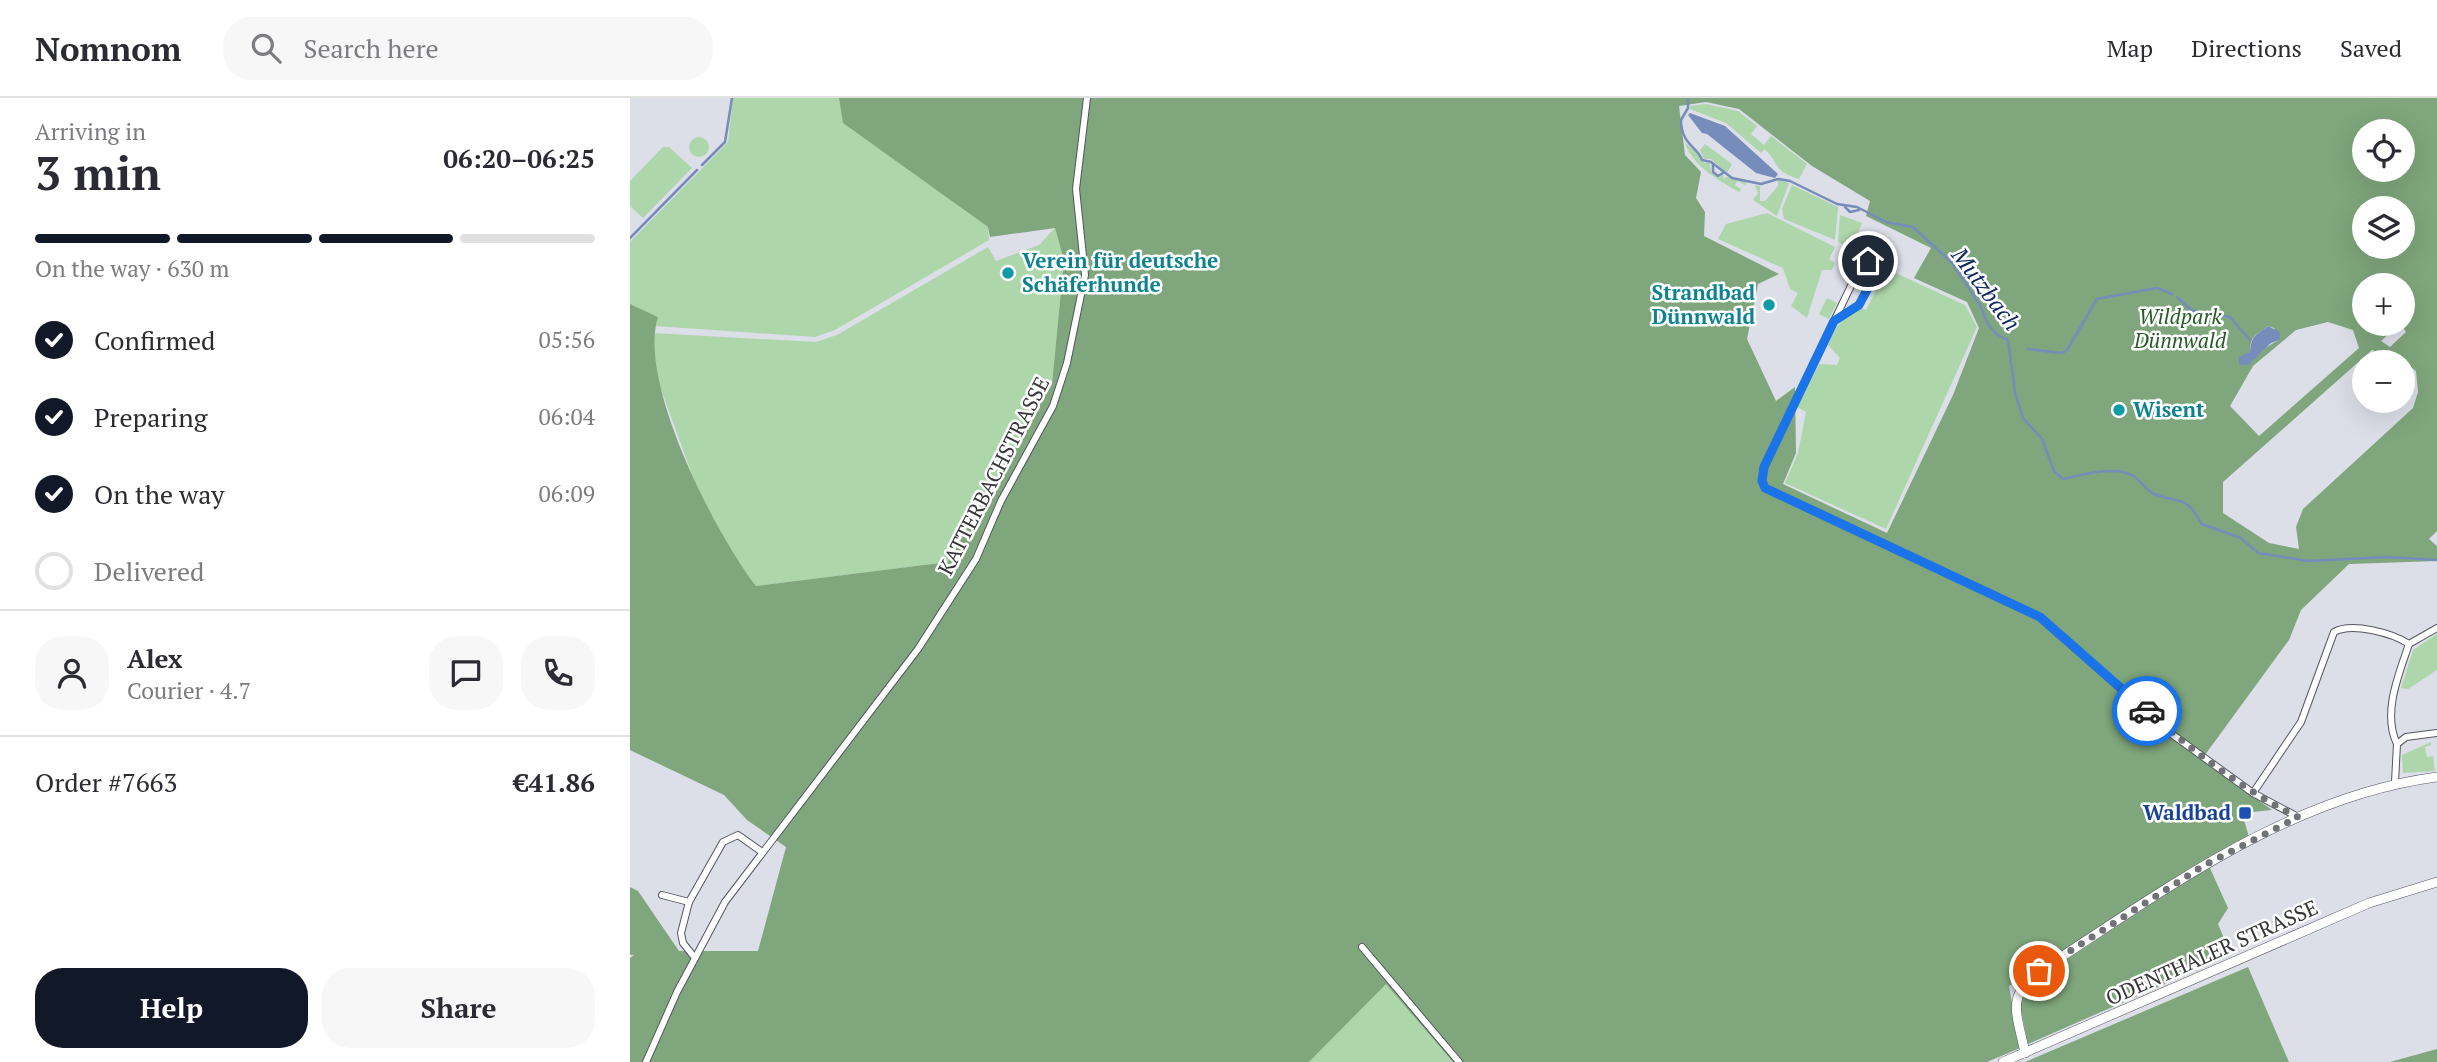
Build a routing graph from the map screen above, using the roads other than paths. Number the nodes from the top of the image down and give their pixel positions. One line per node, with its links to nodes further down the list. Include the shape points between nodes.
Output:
1 (1087, 98): 11 (street, KATTERBACHSTRASSE, via 1076,189 1084,275 1067,363 1053,406 1001,501 976,559 925,638)
2 (1834, 321): 2 (street, via 1859,305 1877,271 1873,263 1862,263); 9 (street, via 1764,467 1765,488 2040,617 2173,734)
3 (2437, 628): 4 (street)
4 (2409, 643): 6 (street, via 2393,695 2392,733); 9 (street, via 2349,628 2334,632 2301,722)
5 (2437, 733): 6 (street, via 2406,737)
6 (2397, 744): 8 (street)
7 (2437, 777): 8 (street)
8 (2395, 782): 10 (street)
9 (2253, 793): 10 (street)
10 (2298, 817): 17 (street, via 2203,866 2030,978 2016,1002)
11 (762, 852): 14 (street, via 738,835 726,838); 16 (street, KATTERBACHSTRASSE, via 725,902)
12 (2437, 882): 17 (street, ODENTHALER STRASSE, via 2368,903)
13 (662, 895): 14 (street)
14 (689, 902): 16 (street, via 681,933)
15 (1362, 947): 19 (street)
16 (695, 958): 18 (street, KATTERBACHSTRASSE)
17 (2025, 1053): 20 (street, ODENTHALER STRASSE)
18 (646, 1062)
19 (1460, 1062)
20 (2003, 1062)

